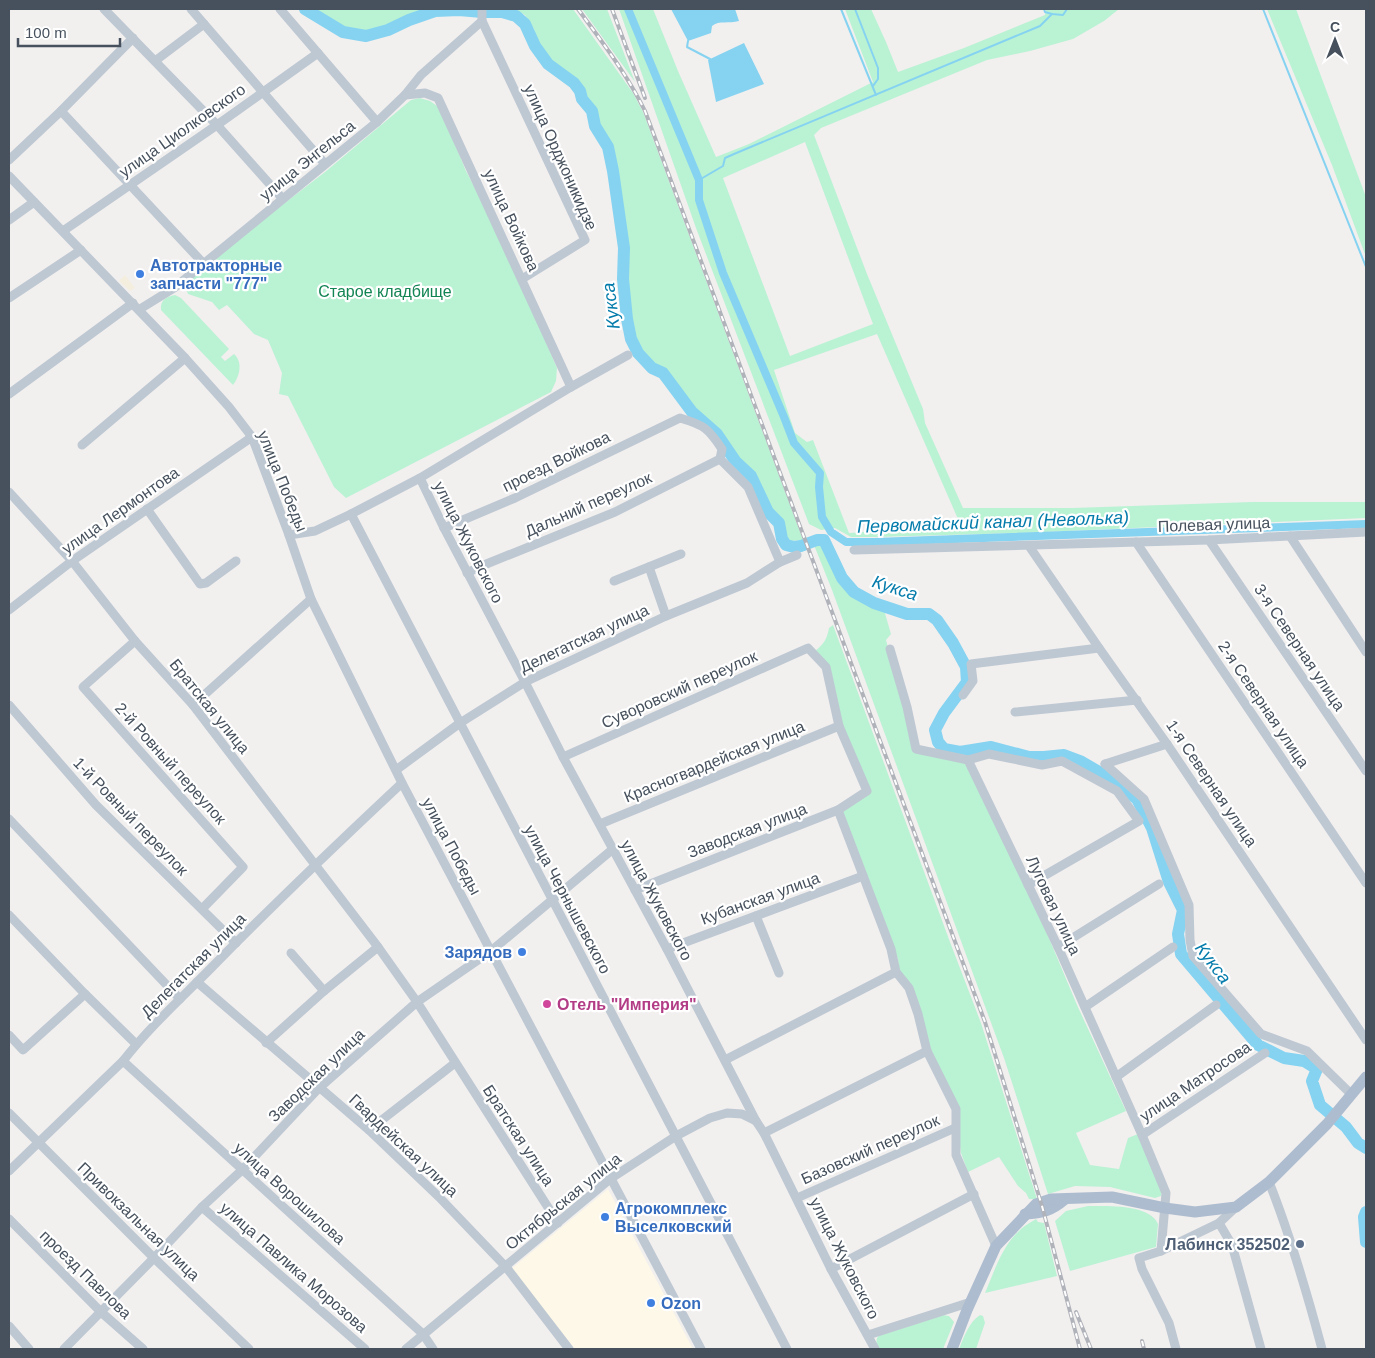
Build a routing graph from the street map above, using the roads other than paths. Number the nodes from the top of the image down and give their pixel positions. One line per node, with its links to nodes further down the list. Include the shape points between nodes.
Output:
1 (104, 9): 7 (street)
2 (191, 9): 6 (street)
3 (280, 9): 8 (street)
4 (482, 9): 5 (street)
5 (482, 21): 11 (street, улица Энгельса, via 420,75); 25 (street, улица Орджоникидзе, via 585,240)
6 (204, 24): 9 (street); 10 (street)
7 (133, 38): 9 (street); 12 (street)
8 (318, 53): 10 (street, улица Циолковского); 13 (street)
9 (154, 61): 14 (street)
10 (263, 92): 14 (street, улица Циолковского); 16 (street)
11 (405, 95): 13 (street, улица Энгельса); 25 (street, улица Войкова, via 425,92 438,98)
12 (61, 111): 15 (street); 18 (street)
13 (377, 122): 16 (street, улица Энгельса)
14 (217, 125): 18 (street, улица Циолковского); 19 (street)
15 (9, 160)
16 (325, 164): 19 (street, улица Энгельса)
17 (9, 176): 20 (street, улица Победы)
18 (130, 186): 22 (street, улица Циолковского); 24 (street)
19 (282, 198): 24 (street, улица Энгельса)
20 (34, 202): 21 (street); 22 (street, улица Победы)
21 (9, 220)
22 (63, 232): 23 (street, улица Победы)
23 (81, 250): 26 (street); 27 (street, улица Победы)
24 (203, 263): 27 (street, улица Энгельса, via 174,288)
25 (522, 279): 30 (street, улица Войкова)
26 (9, 298)
27 (136, 306): 29 (street, улица Победы); 31 (street, улица Энгельса)
28 (628, 355): 30 (street)
29 (185, 358): 32 (street, улица Победы); 33 (street)
30 (571, 387): 35 (street)
31 (9, 394)
32 (252, 437): 37 (street, улица Лермонтова); 41 (street, улица Победы)
33 (82, 445)
34 (720, 459): 39 (street, проезд Войкова, via 722,449 714,436 700,424 680,418 515,498); 51 (street, via 748,486); 53 (street, Дальний переулок, via 615,512)
35 (420, 478): 38 (street); 39 (street, улица Жуковского)
36 (9, 492): 49 (street, Братская улица)
37 (147, 509): 49 (street, улица Лермонтова); 50 (street, via 200,584)
38 (351, 514): 41 (street, via 315,531); 68 (street, улица Чернышевского)
39 (444, 528): 53 (street, улица Жуковского)
40 (1365, 534): 42 (street, Полевая улица)
41 (289, 535): 55 (street, улица Победы)
42 (1290, 536): 43 (street, Полевая улица); 61 (street)
43 (1209, 540): 44 (street, Полевая улица); 74 (street, 3-я Северная улица)
44 (1136, 542): 45 (street, Полевая улица); 82 (street, 2-я Северная улица)
45 (1029, 546): 46 (street, Полевая улица); 59 (street, 1-я Северная улица)
46 (854, 550)
47 (681, 554): 52 (street)
48 (797, 555): 51 (street, Делегатская улица)
49 (72, 561): 56 (street, улица Лермонтова); 58 (street, Братская улица)
50 (236, 562)
51 (780, 562): 57 (street, Делегатская улица, via 747,583)
52 (649, 567): 54 (street); 57 (street)
53 (467, 574): 62 (street, улица Жуковского)
54 (614, 581)
55 (311, 599): 66 (street); 73 (street, улица Победы)
56 (9, 610)
57 (666, 616): 62 (street, Делегатская улица)
58 (135, 641): 66 (street, Братская улица); 87 (street, 2-й Ровный переулок, via 83,687 243,867)
59 (1099, 648): 63 (street, via 971,664 973,681); 64 (street, 1-я Северная улица)
60 (890, 649): 72 (street, via 916,749)
61 (1366, 652)
62 (525, 682): 68 (street, Делегатская улица); 71 (street, улица Жуковского)
63 (963, 696)
64 (1137, 700): 67 (street); 70 (street, 1-я Северная улица)
65 (9, 705): 87 (street, 1-й Ровный переулок, via 96,805)
66 (193, 705): 80 (street, Братская улица)
67 (1015, 712)
68 (460, 723): 73 (street, Делегатская улица); 86 (street, улица Чернышевского)
69 (839, 726): 71 (street, Суворовский переулок, via 826,667 808,648); 76 (street, Заводская улица, via 866,791); 78 (street, Красногвардейская улица)
70 (1168, 744): 107 (street, 1-я Северная улица); 118 (street, via 1105,764 1144,799 1189,905 1193,956 1261,1034 1307,1051)
71 (563, 756): 78 (street, улица Жуковского)
72 (968, 760): 84 (street, Луговая улица); 84 (street, via 989,754 1042,765 1062,761 1117,791 1139,821)
73 (396, 770): 75 (street, улица Победы)
74 (1366, 771)
75 (402, 783): 80 (street, Делегатская улица); 95 (street, улица Победы)
76 (838, 810): 81 (street); 85 (street, Заводская улица)
77 (9, 819): 102 (street)
78 (600, 824): 79 (street, улица Жуковского)
79 (613, 850): 85 (street, улица Жуковского); 86 (street, Заводская улица)
80 (314, 865): 90 (street, Делегатская улица); 91 (street, Братская улица)
81 (863, 876): 89 (street, Кубанская улица); 97 (street, via 891,949)
82 (1366, 883)
83 (1159, 884): 92 (street)
84 (1028, 885): 92 (street, Луговая улица)
85 (635, 890): 94 (street, улица Жуковского)
86 (551, 900): 95 (street, Заводская улица); 125 (street, улица Чернышевского)
87 (202, 909): 90 (street, 1-й Ровный переулок)
88 (9, 915): 101 (street)
89 (756, 916): 94 (street, Кубанская улица); 98 (street)
90 (236, 943): 99 (street, Делегатская улица)
91 (378, 947): 100 (street); 103 (street, Братская улица)
92 (1058, 947): 105 (street, Луговая улица)
93 (1173, 947): 105 (street)
94 (667, 949): 112 (street, улица Жуковского)
95 (490, 951): 103 (street, Заводская улица); 129 (street, улица Победы)
96 (291, 953): 100 (street)
97 (896, 972): 110 (street, via 909,988); 112 (street)
98 (780, 973)
99 (197, 982): 102 (street, Делегатская улица); 108 (street, Гвардейская улица)
100 (324, 991): 108 (street)
101 (85, 994): 106 (street, via 24,1050); 109 (street)
102 (180, 999): 109 (street, Делегатская улица)
103 (417, 1002): 114 (street, Братская улица); 117 (street, Заводская улица)
104 (1216, 1005): 115 (street)
105 (1085, 1007): 115 (street, Луговая улица)
106 (9, 1035)
107 (1366, 1040)
108 (266, 1043): 117 (street, Гвардейская улица)
109 (136, 1044): 113 (street, Делегатская улица)
110 (927, 1051): 121 (street, via 956,1110); 123 (street)
111 (1265, 1053): 124 (street, улица Матросова)
112 (724, 1060): 120 (street, улица Жуковского)
113 (123, 1061): 126 (street, Делегатская улица); 127 (street, улица Ворошилова)
114 (455, 1063): 122 (street); 137 (street, Братская улица)
115 (1116, 1077): 124 (street, Луговая улица)
116 (1365, 1082): 118 (main road)
117 (319, 1088): 122 (street, Гвардейская улица); 127 (street, Заводская улица)
118 (1351, 1094): 130 (main road, via 1327,1124)
119 (9, 1113): 126 (street, Привокзальная улица)
120 (756, 1121): 123 (street, улица Жуковского); 125 (street, Октябрьская улица, via 742,1114 727,1113)
121 (955, 1128): 131 (street, via 956,1156); 132 (street, Базовский переулок)
122 (369, 1130): 142 (street, Гвардейская улица)
123 (764, 1133): 132 (street, улица Жуковского)
124 (1142, 1135): 135 (street, Луговая улица, via 1166,1193)
125 (676, 1136): 129 (street, Октябрьская улица); 158 (street, улица Чернышевского)
126 (37, 1142): 128 (street, Делегатская улица); 141 (street, Привокзальная улица)
127 (242, 1170): 133 (street, Заводская улица); 147 (street, улица Ворошилова)
128 (9, 1171)
129 (610, 1179): 137 (street, Октябрьская улица); 157 (street, улица Победы)
130 (1269, 1182): 134 (main road); 163 (street)
131 (974, 1194): 139 (street); 143 (street)
132 (797, 1198): 143 (street, улица Жуковского)
133 (202, 1207): 141 (street, Заводская улица); 153 (street, улица Павлика Морозова)
134 (1236, 1207): 135 (main road, via 1195,1212); 138 (street)
135 (1165, 1208): 139 (main road, via 1112,1197 1051,1199 1036,1204); 140 (street, Луговая улица)
136 (9, 1219): 145 (street, проезд Павлова)
137 (558, 1223): 142 (street, Октябрьская улица)
138 (1219, 1224): 140 (street); 162 (street, via 1232,1245)
139 (996, 1246): 144 (main road)
140 (1161, 1251): 161 (street, via 1140,1258 1142,1269 1169,1322)
141 (154, 1258): 145 (street, Заводская улица); 152 (street, Привокзальная улица)
142 (506, 1267): 147 (street, Октябрьская улица); 156 (street, Гвардейская улица)
143 (831, 1269): 148 (street, улица Жуковского)
144 (971, 1302): 148 (street, улица Жуковского); 160 (main road)
145 (101, 1312): 150 (street, Заводская улица); 151 (street, проезд Павлова)
146 (9, 1326): 149 (street)
147 (423, 1334): 154 (street, Октябрьская улица); 155 (street, улица Ворошилова)
148 (868, 1335): 159 (street, улица Жуковского)
149 (29, 1349)
150 (64, 1349)
151 (143, 1349)
152 (249, 1349)
153 (365, 1349)
154 (406, 1349)
155 (433, 1349)
156 (568, 1349)
157 (701, 1349)
158 (787, 1349)
159 (875, 1349)
160 (952, 1349)
161 (1176, 1349)
162 (1261, 1349)
163 (1322, 1349)

